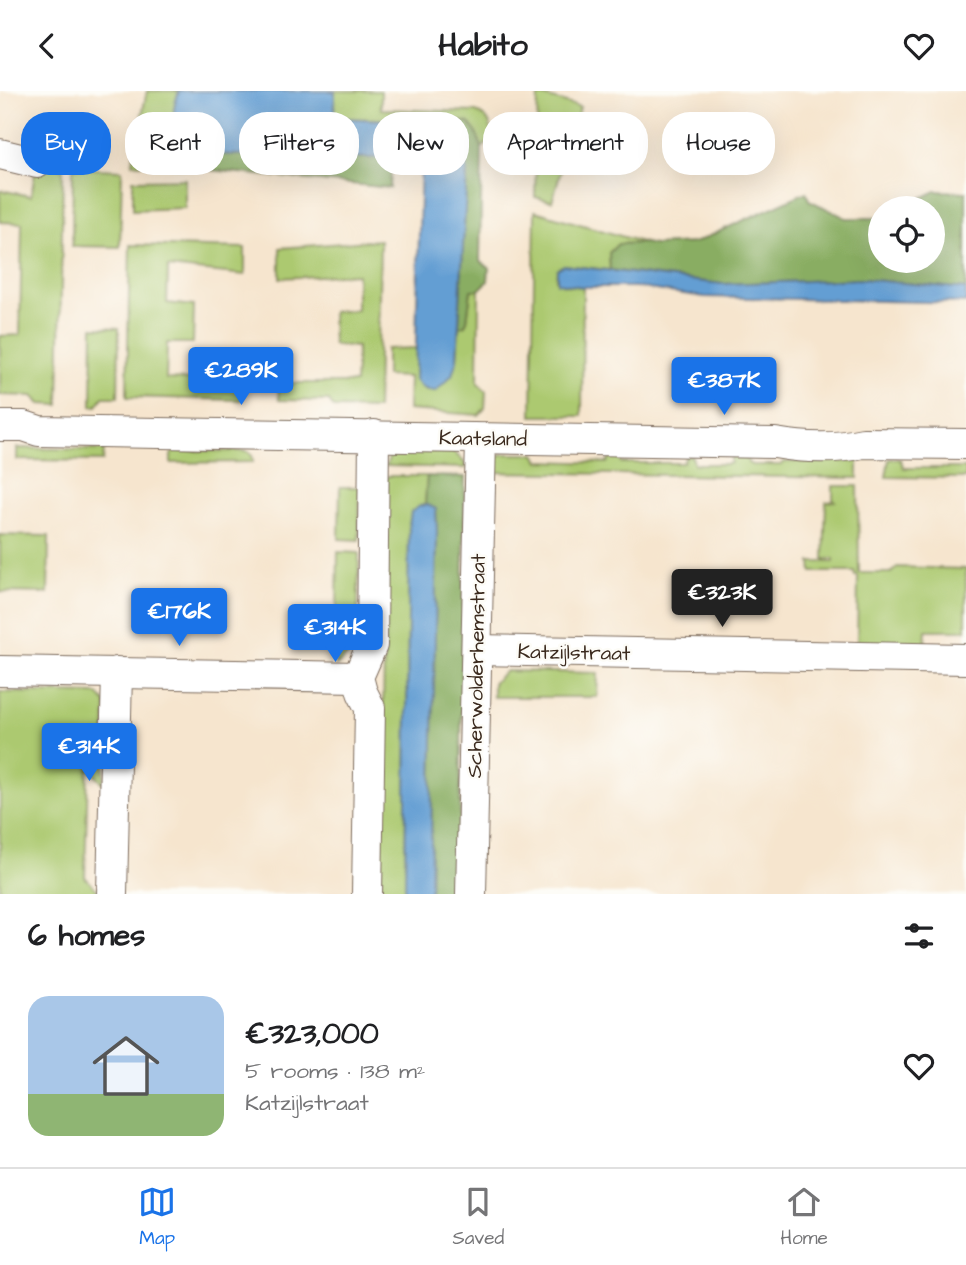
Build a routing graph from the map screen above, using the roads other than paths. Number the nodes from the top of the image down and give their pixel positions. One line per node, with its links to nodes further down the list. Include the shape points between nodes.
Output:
1 (0, 155): 2 (street)
2 (21, 160)
3 (0, 426): 4 (street, Kaatsland, via 48,431)
4 (374, 435): 5 (street, Kaatsland); 11 (street, via 372,645)
5 (481, 439): 6 (street, Kaatsland, via 800,446); 7 (street, Scherwolderhemstraat)
6 (966, 444)
7 (477, 650): 8 (street, Katzijlstraat); 14 (street, Scherwolderhemstraat)
8 (966, 659)
9 (0, 671): 10 (street)
10 (117, 672): 11 (street); 12 (street)
11 (358, 677): 13 (street, via 370,708)
12 (112, 894)
13 (367, 894)
14 (471, 894)

